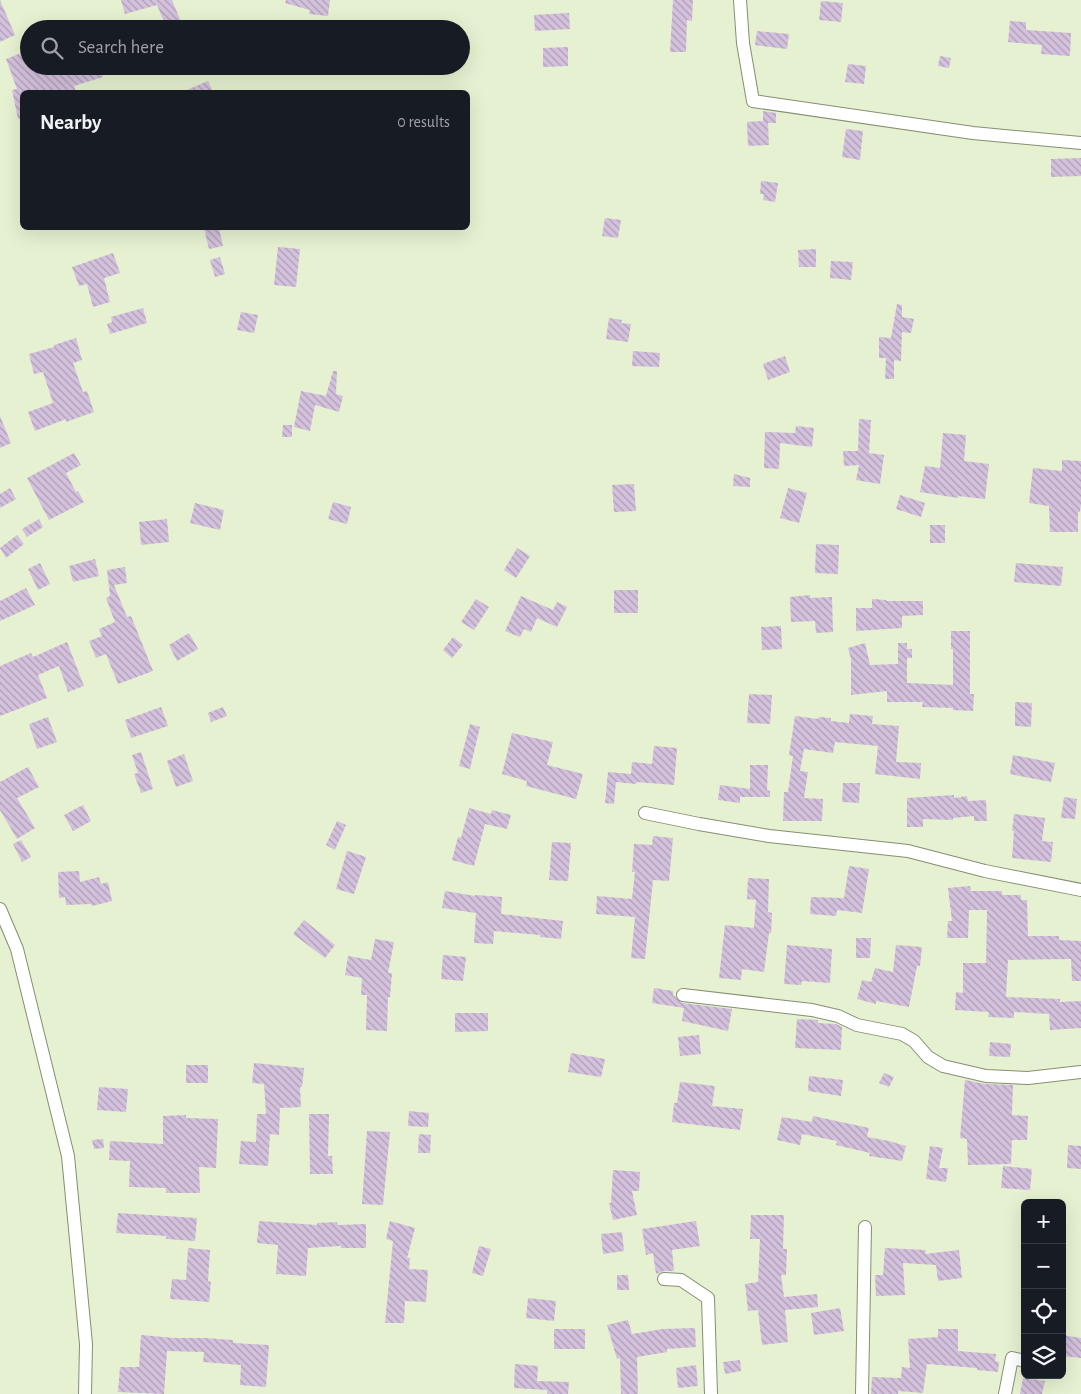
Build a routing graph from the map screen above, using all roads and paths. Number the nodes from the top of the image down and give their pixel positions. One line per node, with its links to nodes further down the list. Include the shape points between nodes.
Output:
1 (740, 0): 2 (street, via 743,43 753,101 973,133)
2 (1081, 143)
3 (645, 813): 4 (street, via 769,836 908,851 985,871)
4 (1081, 890)
5 (0, 909): 11 (street, via 17,949 68,1156 86,1344)
6 (683, 995): 7 (street, via 838,1016 858,1025 902,1034 943,1066 986,1076 1028,1078)
7 (1081, 1072)
8 (865, 1227): 13 (street)
9 (664, 1278): 12 (street, via 681,1280 708,1298)
10 (1021, 1359): 14 (street, via 1012,1358)
11 (85, 1394)
12 (711, 1394)
13 (862, 1394)
14 (1006, 1394)

